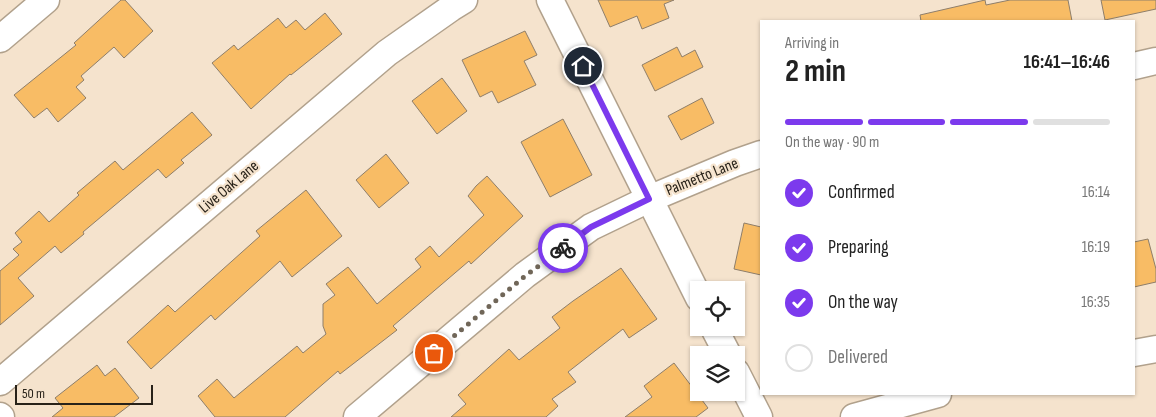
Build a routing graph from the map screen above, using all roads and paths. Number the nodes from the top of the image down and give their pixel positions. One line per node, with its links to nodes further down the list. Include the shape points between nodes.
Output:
1 (46, 0): 4 (street)
2 (464, 0): 12 (street, Live Oak Lane, via 387,53)
3 (550, 0): 8 (street)
4 (0, 39)
5 (1156, 61): 6 (street)
6 (1135, 66)
7 (760, 154): 8 (street, Palmetto Lane)
8 (649, 199): 9 (street); 15 (street, Palmetto Lane, via 591,227 525,276)
9 (690, 281)
10 (1156, 349): 11 (street)
11 (1135, 353)
12 (0, 382)
13 (745, 390): 16 (street)
14 (934, 402): 17 (street)
15 (358, 417)
16 (759, 417)
17 (854, 417)

